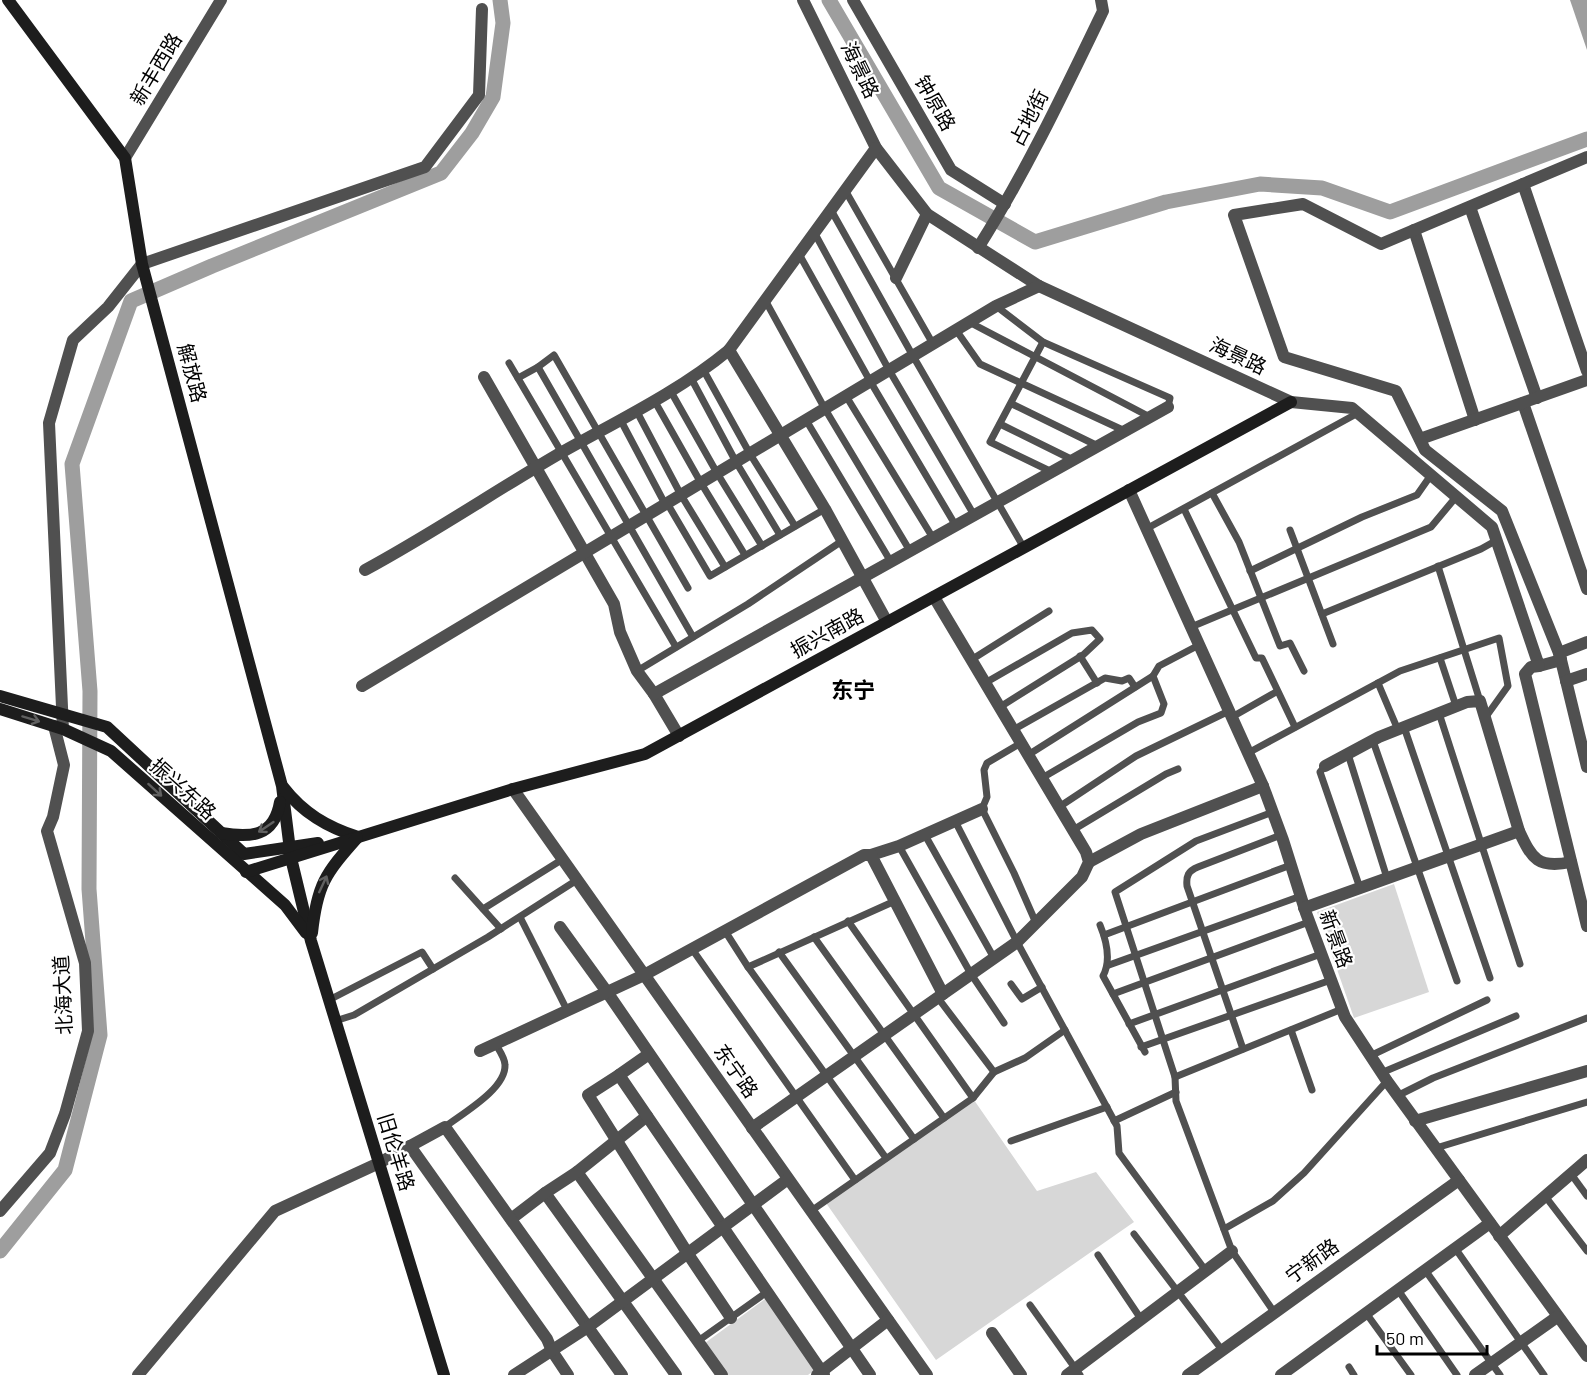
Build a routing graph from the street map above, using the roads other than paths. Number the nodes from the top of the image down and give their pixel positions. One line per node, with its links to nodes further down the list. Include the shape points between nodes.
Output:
1 (8, 0): 9 (street, 解放路)
2 (221, 0): 9 (street, 新丰西路)
3 (803, 0): 7 (street, 海景路)
4 (853, 0): 12 (street, 钟原路, via 951,170)
5 (1101, 0): 12 (street, 占地街, via 1103,11 1044,134)
6 (482, 9): 20 (street, via 480,95 425,167)
7 (876, 147): 11 (street); 15 (street, 海景路)
8 (1587, 157): 10 (street)
9 (124, 158): 20 (street, 解放路)
10 (1523, 184): 13 (street); 36 (street)
11 (845, 190): 14 (street); 21 (lane)
12 (1005, 204): 18 (street, 占地街)
13 (1470, 207): 16 (street); 45 (street)
14 (831, 210): 17 (street); 30 (lane)
15 (927, 214): 18 (street, 海景路); 21 (street)
16 (1414, 230): 57 (street); 62 (street, via 1381,244 1303,204 1234,215 1284,357 1396,391)
17 (814, 232): 19 (street); 34 (lane)
18 (978, 248): 22 (street, 海景路)
19 (799, 254): 23 (street); 41 (lane)
20 (142, 264): 145 (street, 北海大道, via 108,307 73,340 49,423); 162 (street, 解放路)
21 (896, 278): 28 (lane)
22 (1039, 285): 24 (street); 47 (street, 海景路)
23 (765, 300): 29 (street); 51 (lane)
24 (996, 306): 25 (street); 27 (lane)
25 (969, 322): 26 (street); 31 (lane)
26 (957, 330): 28 (street); 42 (lane, via 980,364)
27 (1043, 342): 31 (lane); 50 (lane, via 1170,398)
28 (933, 344): 30 (street)
29 (729, 350): 35 (street); 61 (street)
30 (913, 356): 34 (street); 78 (lane)
31 (1036, 357): 42 (lane); 54 (lane)
32 (508, 363): 38 (lane)
33 (538, 367): 38 (lane); 59 (lane, via 554,355); 63 (lane)
34 (889, 370): 41 (street); 82 (lane)
35 (704, 371): 39 (street); 66 (lane)
36 (1587, 371)
37 (484, 376): 69 (street)
38 (518, 378): 65 (lane)
39 (691, 378): 43 (street); 68 (lane)
40 (1587, 380): 45 (street)
41 (870, 381): 44 (street); 86 (lane)
42 (1022, 383): 49 (lane); 60 (lane)
43 (670, 390): 46 (street); 71 (lane)
44 (846, 396): 51 (street); 91 (lane)
45 (1537, 398): 48 (street)
46 (654, 400): 52 (street); 73 (lane)
47 (1291, 402): 53 (street, 海景路, via 1352,408); 74 (street, 振兴南路)
48 (1523, 403): 57 (street); 108 (street)
49 (1012, 404): 58 (lane); 64 (lane)
50 (1168, 407): 54 (street)
51 (825, 409): 56 (street); 97 (lane)
52 (636, 410): 55 (street); 76 (lane)
53 (1358, 413): 72 (street, 海景路); 75 (lane)
54 (1150, 417): 60 (street)
55 (620, 419): 59 (street); 79 (lane)
56 (806, 420): 61 (street); 100 (lane)
57 (1475, 420): 62 (street)
58 (1000, 424): 67 (lane); 70 (lane, via 990,442)
59 (599, 431): 63 (street); 83 (lane)
60 (1125, 431): 64 (street)
61 (781, 435): 66 (street); 80 (street)
62 (1420, 439): 123 (street, via 1425,450 1502,511)
63 (580, 442): 65 (street); 84 (lane)
64 (1098, 446): 67 (street)
65 (562, 453): 69 (street); 90 (lane)
66 (750, 453): 68 (street); 85 (lane)
67 (1073, 460): 70 (street)
68 (736, 462): 71 (street); 89 (lane)
69 (537, 467): 98 (street); 103 (street)
70 (1052, 472): 78 (street)
71 (717, 474): 73 (street); 94 (lane)
72 (1431, 475): 77 (street, 海景路); 96 (lane, via 1417,495)
73 (701, 483): 76 (street); 99 (lane)
74 (1129, 490): 87 (street, 新景路); 95 (street, 振兴南路)
75 (1212, 493): 81 (lane); 104 (lane)
76 (681, 495): 79 (street); 102 (lane)
77 (1456, 497): 92 (street, 海景路, via 1492,527); 106 (lane, via 1431,527)
78 (999, 501): 82 (street); 95 (lane)
79 (668, 503): 83 (street); 102 (lane, via 710,576)
80 (825, 509): 85 (lane); 93 (street)
81 (1184, 509): 87 (lane); 111 (lane)
82 (974, 515): 86 (street)
83 (647, 516): 84 (street); 107 (lane)
84 (628, 526): 90 (street); 116 (lane)
85 (795, 526): 89 (lane)
86 (956, 526): 91 (street)
87 (1146, 529): 115 (street, 新景路)
88 (1290, 530): 96 (lane)
89 (780, 535): 94 (lane)
90 (610, 538): 98 (street); 120 (lane)
91 (933, 538): 97 (street)
92 (1497, 540): 101 (lane); 126 (street, 海景路)
93 (842, 541): 105 (street); 116 (lane)
94 (762, 546): 99 (lane)
95 (1024, 548): 109 (street, 振兴南路)
96 (1298, 549): 104 (lane); 106 (lane)
97 (910, 551): 100 (street)
98 (585, 553): 128 (street, via 614,604 620,632); 135 (street)
99 (745, 555): 102 (lane)
100 (891, 562): 105 (street)
101 (1438, 566): 113 (lane); 121 (lane)
102 (725, 567)
103 (364, 570)
104 (1250, 571): 110 (lane)
105 (862, 578): 114 (street); 138 (street)
106 (1308, 578): 110 (lane); 113 (lane)
107 (688, 588)
108 (1587, 589)
109 (934, 597): 114 (street, 振兴南路); 125 (street)
110 (1261, 597): 111 (lane); 127 (lane, via 1280,646 1290,643)
111 (1233, 609): 115 (lane); 137 (lane, via 1256,658 1262,658)
112 (1049, 611): 125 (lane)
113 (1322, 614): 118 (lane)
114 (887, 622): 152 (street, 振兴南路)
115 (1191, 627): 119 (street, 新景路)
116 (693, 637): 120 (lane)
117 (1587, 642): 123 (street)
118 (1333, 644)
119 (1199, 645): 130 (lane, via 1159,666); 146 (street, 新景路)
120 (676, 647): 128 (lane)
121 (1464, 650): 124 (lane); 140 (lane); 147 (lane, via 1500,638 1508,686)
122 (1080, 656): 132 (lane); 133 (lane, via 1100,639 1092,630 1072,633); 142 (lane)
123 (1560, 656): 126 (street); 131 (street)
124 (1440, 658): 134 (lane); 141 (lane)
125 (971, 660): 133 (street)
126 (1539, 666): 182 (street, via 1531,667 1525,674)
127 (1304, 670)
128 (637, 671): 138 (street)
129 (1587, 674): 131 (street)
130 (1152, 676): 136 (lane); 161 (lane, via 1164,704 1161,713 1138,722)
131 (1566, 681): 159 (street)
132 (1097, 682): 136 (lane, via 1129,678); 151 (lane)
133 (985, 683): 142 (street)
134 (1378, 683): 149 (lane); 150 (lane)
135 (362, 686)
136 (1134, 687): 157 (lane)
137 (1276, 692): 146 (lane); 149 (lane)
138 (654, 694): 152 (street)
139 (0, 696): 145 (street)
140 (1480, 701): 141 (street); 147 (street)
141 (1456, 706): 144 (street)
142 (1000, 707): 151 (street)
143 (0, 710): 148 (street, 振兴东路, one-way to 148)
144 (1439, 713): 150 (street); 175 (lane)
145 (62, 714): 148 (street, 北海大道); 171 (street, 振兴东路, via 107,727)
146 (1230, 714): 155 (street, 新景路); 165 (lane, via 1136,756)
147 (1485, 718): 170 (street)
148 (58, 727): 185 (street, 振兴东路, one-way to 185, via 111,751); 289 (street, 北海大道, via 64,765 47,831 84,963 88,1031 50,1153)
149 (1295, 727): 155 (lane)
150 (1401, 728): 153 (street); 179 (lane)
151 (1013, 730): 154 (street)
152 (679, 735): 164 (street, 振兴南路, via 645,754)
153 (1373, 741): 156 (street); 184 (lane)
154 (1021, 744): 157 (street); 166 (lane, via 987,763 987,797)
155 (1248, 753): 163 (street, 新景路)
156 (1348, 754): 158 (street); 187 (lane)
157 (1028, 755): 161 (street)
158 (1325, 766): 189 (lane, via 1320,772)
159 (1587, 767)
160 (1178, 769): 169 (lane)
161 (1042, 778): 165 (street)
162 (282, 786): 171 (street, one-way to 171, via 278,815 266,830 240,836); 174 (street, via 315,819); 177 (street, 解放路)
163 (1263, 786): 167 (street, 新景路); 181 (street, via 1141,834)
164 (513, 789): 174 (street, 振兴南路); 180 (street, 东宁路)
165 (1059, 807): 169 (street)
166 (982, 808): 168 (street); 197 (lane)
167 (1272, 812): 173 (street, 新景路); 201 (lane, via 1196,841 1114,892)
168 (955, 821): 172 (street); 208 (lane)
169 (1073, 830): 181 (street)
170 (1519, 831): 175 (street); 182 (street, via 1538,862 1553,866)
171 (221, 832): 177 (street, 振兴东路, via 244,854)
172 (925, 835): 176 (street); 213 (lane)
173 (1281, 836): 183 (street, 新景路); 191 (lane, via 1191,870 1186,880)
174 (358, 837): 177 (street, 振兴南路); 207 (street, one-way to 174, via 320,888 340,856)
175 (1481, 844): 179 (street); 215 (lane)
176 (899, 846): 178 (street); 219 (lane)
177 (290, 852): 185 (street); 207 (street, 解放路)
178 (871, 855): 190 (street); 203 (street, via 864,855)
179 (1448, 856): 184 (street); 221 (lane)
180 (562, 859): 188 (street, 东宁路); 193 (lane)
181 (1089, 862): 197 (street, via 1082,877)
182 (1571, 862): 199 (street)
183 (1291, 865): 191 (lane); 192 (street, 新景路)
184 (1417, 867): 187 (street); 223 (lane)
185 (246, 872): 207 (street, 振兴东路, via 285,905)
186 (455, 878): 193 (lane)
187 (1387, 878): 189 (street)
188 (578, 880): 194 (lane); 220 (street, 东宁路)
189 (1360, 888): 192 (street)
190 (895, 901): 195 (lane); 230 (street)
191 (1192, 902): 201 (lane); 204 (lane)
192 (1302, 902): 196 (street, 新景路); 204 (lane)
193 (483, 909): 202 (lane)
194 (520, 917): 202 (lane); 234 (lane)
195 (848, 921): 206 (lane); 235 (lane)
196 (1309, 922): 211 (street, 新景路); 214 (lane)
197 (1036, 923): 208 (street)
198 (1100, 926): 205 (lane)
199 (1587, 926)
200 (560, 927): 228 (street)
201 (1126, 927): 205 (lane); 212 (lane)
202 (501, 929): 218 (lane)
203 (725, 931): 209 (street); 217 (lane)
204 (1202, 931): 212 (lane); 214 (lane)
205 (1104, 935): 216 (lane)
206 (814, 937): 210 (lane); 245 (lane)
207 (311, 941): 231 (street, 旧伦羊路)
208 (1017, 942): 213 (street); 226 (lane)
209 (692, 949): 220 (street); 262 (lane)
210 (779, 952): 217 (lane); 252 (lane)
211 (1321, 954): 222 (street, 新景路); 227 (lane)
212 (1135, 956): 216 (lane); 224 (lane)
213 (994, 958): 219 (street)
214 (1212, 958): 224 (lane); 227 (lane)
215 (1520, 964)
216 (1109, 965): 229 (lane, via 1103,976)
217 (748, 967): 256 (lane)
218 (433, 969): 231 (lane, via 422,952); 240 (lane, via 354,1015)
219 (971, 974): 230 (street); 241 (lane)
220 (644, 975): 228 (street); 271 (street, 东宁路)
221 (1490, 978)
222 (1331, 980): 233 (street, 新景路); 237 (lane)
223 (1457, 981)
224 (1144, 983): 229 (lane); 236 (lane)
225 (1011, 984): 226 (lane, via 1022,999)
226 (1042, 987): 243 (lane)
227 (1223, 990): 236 (lane); 237 (lane)
228 (607, 992): 234 (street); 250 (street)
229 (1113, 994): 242 (lane)
230 (941, 996): 235 (street); 254 (lane)
231 (329, 1000): 240 (street, 旧伦羊路)
232 (1487, 1000): 251 (lane)
233 (1342, 1009): 244 (lane); 251 (street, 新景路)
234 (567, 1010): 247 (street)
235 (914, 1014): 245 (street); 263 (lane)
236 (1155, 1015): 242 (lane); 246 (lane)
237 (1231, 1015): 246 (lane); 248 (lane)
238 (1516, 1016): 258 (lane)
239 (1587, 1018): 261 (lane)
240 (335, 1021): 279 (street, 旧伦羊路)
241 (1004, 1023)
242 (1129, 1024): 246 (lane, via 1143,1049)
243 (1065, 1030): 254 (lane, via 1025,1058); 265 (lane)
244 (1291, 1030): 248 (lane); 259 (lane)
245 (885, 1035): 252 (street); 267 (lane)
246 (1163, 1039): 257 (lane)
247 (495, 1043): 249 (street); 270 (lane, via 505,1062 499,1085)
248 (1243, 1049): 257 (lane)
249 (480, 1051)
250 (649, 1054): 255 (street); 288 (street)
251 (1370, 1056): 258 (street, 新景路)
252 (854, 1057): 256 (street); 272 (lane)
253 (1587, 1071): 269 (street)
254 (994, 1072): 263 (lane)
255 (619, 1075): 266 (street); 273 (street, via 588,1095)
256 (826, 1076): 262 (street); 277 (lane)
257 (1175, 1077): 260 (lane)
258 (1384, 1077): 261 (street, 新景路); 294 (lane, via 1296,1180 1273,1201)
259 (1312, 1090)
260 (1176, 1092): 268 (lane); 294 (lane)
261 (1397, 1096): 269 (street, 新景路)
262 (797, 1097): 271 (street); 283 (lane)
263 (973, 1098): 267 (lane)
264 (1586, 1104): 276 (lane)
265 (1107, 1107): 268 (lane); 274 (lane)
266 (647, 1116): 273 (street); 293 (street)
267 (944, 1118): 272 (lane)
268 (1114, 1120): 303 (lane, via 1119,1153)
269 (1416, 1121): 276 (street, 新景路)
270 (445, 1127): 275 (street); 291 (street)
271 (753, 1128): 282 (street, 东宁路)
272 (914, 1138): 277 (lane)
273 (618, 1139): 280 (street); 300 (street)
274 (1011, 1141)
275 (410, 1146): 279 (street); 323 (street, via 548,1339)
276 (1436, 1148): 284 (street, 新景路)
277 (886, 1158): 283 (lane)
278 (1587, 1160): 281 (street)
279 (379, 1163): 329 (street, via 275,1211); 330 (street, 旧伦羊路)
280 (577, 1172): 285 (street); 304 (street)
281 (1571, 1174): 286 (street); 287 (lane)
282 (788, 1179): 288 (street); 290 (street, 东宁路)
283 (855, 1180): 290 (lane)
284 (1459, 1180): 292 (street, 新景路); 310 (street, 宁新路)
285 (545, 1193): 291 (street); 308 (street)
286 (1545, 1196): 296 (street); 299 (lane)
287 (1587, 1196)
288 (753, 1205): 293 (street); 321 (street)
289 (0, 1211)
290 (811, 1211): 315 (street, 东宁路)
291 (511, 1219): 316 (street)
292 (1490, 1223): 296 (street, 新景路); 297 (street)
293 (723, 1228): 300 (street); 306 (street)
294 (1224, 1229): 298 (lane)
295 (1134, 1234): 307 (lane)
296 (1499, 1236): 312 (street, 新景路)
297 (1455, 1248): 302 (street); 319 (lane)
298 (1232, 1251): 303 (street); 310 (lane)
299 (1587, 1251)
300 (688, 1254): 304 (street); 313 (street)
301 (1098, 1255): 314 (lane)
302 (1425, 1270): 305 (street); 325 (lane)
303 (1206, 1271): 307 (street)
304 (654, 1279): 308 (street); 318 (street)
305 (1398, 1290): 311 (street); 343 (lane)
306 (767, 1292): 313 (lane); 328 (street)
307 (1178, 1292): 314 (street); 322 (lane)
308 (623, 1301): 316 (street); 334 (street)
309 (1030, 1305): 327 (lane)
310 (1274, 1312): 322 (street, 宁新路)
311 (1366, 1313): 340 (street); 342 (lane)
312 (1557, 1317): 319 (street); 320 (street, 新景路)
313 (731, 1318): 318 (lane)
314 (1142, 1319): 327 (street)
315 (888, 1320): 321 (street); 337 (street, 东宁路)
316 (588, 1327): 323 (street); 333 (street)
317 (992, 1333): 338 (street)
318 (698, 1341): 335 (street)
319 (1521, 1343): 325 (street); 346 (lane)
320 (1583, 1343): 324 (street, 新景路)
321 (852, 1348): 328 (street); 336 (street)
322 (1222, 1350): 339 (street, 宁新路)
323 (552, 1351): 331 (street); 332 (street)
324 (1587, 1356)
325 (1492, 1364): 344 (street); 345 (lane)
326 (1349, 1367): 341 (lane)
327 (1074, 1373)
328 (821, 1374)
329 (138, 1375)
330 (444, 1375)
331 (514, 1375)
332 (568, 1375)
333 (622, 1375)
334 (676, 1375)
335 (722, 1375)
336 (870, 1375)
337 (927, 1375)
338 (1021, 1375)
339 (1188, 1375)
340 (1281, 1375)
341 (1354, 1375)
342 (1411, 1375)
343 (1457, 1375)
344 (1475, 1375)
345 (1500, 1375)
346 (1544, 1375)

